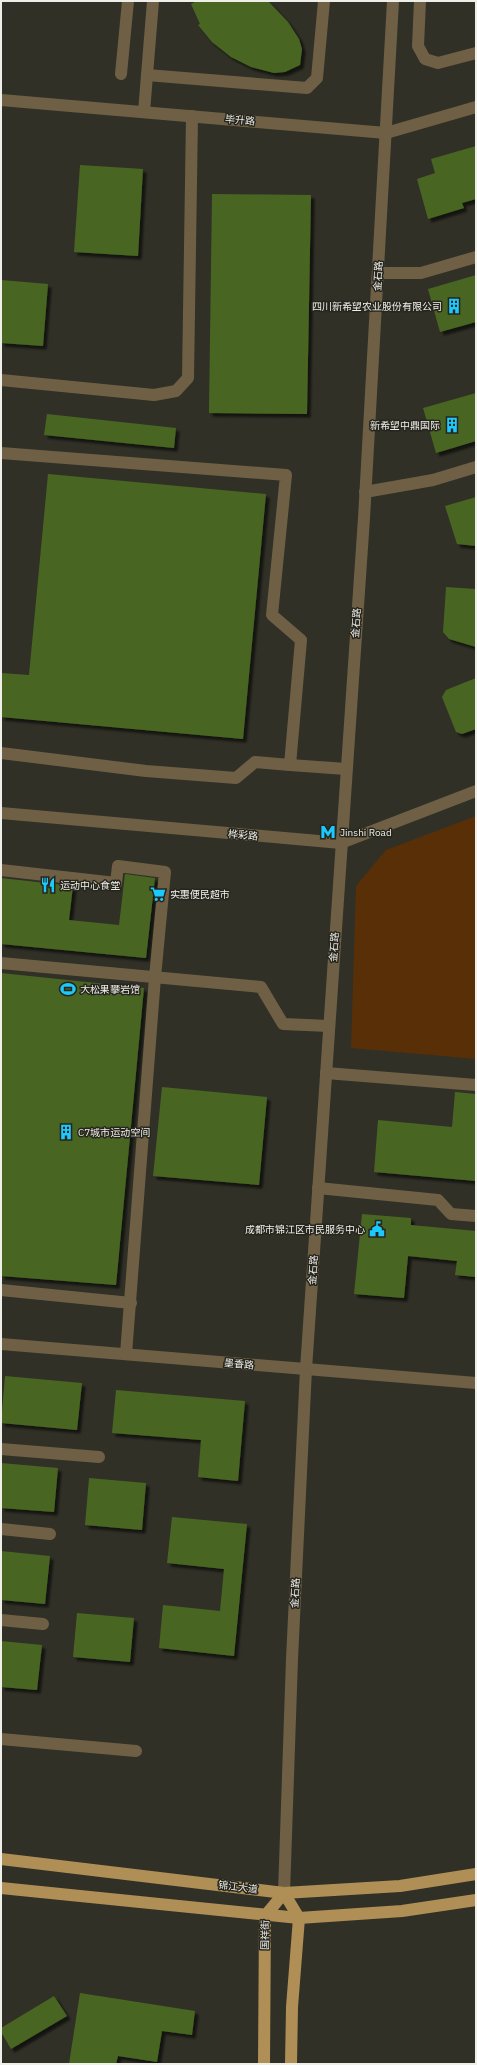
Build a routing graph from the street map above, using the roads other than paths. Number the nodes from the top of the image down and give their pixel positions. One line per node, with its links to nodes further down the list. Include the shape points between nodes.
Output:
1 (128, 1): 7 (street)
2 (153, 1): 8 (street)
3 (324, 1): 8 (street, via 317,78 307,88)
4 (393, 1): 13 (street, 金石路)
5 (420, 1): 6 (street, via 418,46 425,59 438,63)
6 (476, 53)
7 (121, 74)
8 (146, 75): 11 (street)
9 (1, 100): 11 (street, 毕升路)
10 (476, 107): 13 (street, 毕升路)
11 (144, 112): 12 (street, 毕升路)
12 (192, 116): 13 (street, 毕升路); 16 (street, via 188,378 176,391 154,395)
13 (386, 133): 15 (street, 金石路)
14 (476, 257): 15 (street, via 421,273)
15 (378, 273): 19 (street, 金石路)
16 (1, 380)
17 (1, 452): 21 (street, via 286,475 272,615 301,640)
18 (476, 467): 19 (street, via 433,480)
19 (365, 492): 22 (street, 金石路)
20 (1, 753): 21 (street, via 146,771 236,778 255,762)
21 (290, 765): 22 (street)
22 (346, 769): 25 (street, 金石路)
23 (476, 791): 25 (street, 桦彩路)
24 (1, 813): 25 (street, 桦彩路)
25 (341, 843): 29 (street, 金石路)
26 (1, 870): 28 (street, via 116,883 118,866 165,872)
27 (1, 963): 28 (street)
28 (155, 977): 29 (street, via 261,987 283,1024); 35 (street)
29 (329, 1026): 30 (street, 金石路)
30 (326, 1072): 31 (street); 32 (street, 金石路)
31 (476, 1085)
32 (318, 1188): 33 (street, via 438,1200 451,1214); 38 (street, 金石路)
33 (476, 1216)
34 (1, 1290): 35 (street)
35 (131, 1303): 37 (street)
36 (1, 1344): 37 (street, 墨香路)
37 (126, 1354): 38 (street, 墨香路)
38 (306, 1369): 39 (street, 墨香路); 51 (street, 金石路)
39 (476, 1383)
40 (1, 1449): 41 (street)
41 (99, 1457)
42 (1, 1530): 43 (street)
43 (50, 1534)
44 (1, 1620): 45 (street)
45 (43, 1624)
46 (1, 1739): 47 (street)
47 (136, 1751)
48 (1, 1859): 51 (main road, 锦江大道)
49 (476, 1874): 51 (main road, 锦江大道, via 400,1886)
50 (1, 1889): 53 (main road)
51 (284, 1893): 53 (main road, 国祥街); 54 (main road)
52 (476, 1900): 54 (main road, via 402,1912)
53 (265, 1916): 54 (main road); 55 (main road, 国祥街)
54 (299, 1918): 56 (main road, via 292,2007)
55 (264, 2064)
56 (291, 2064)

